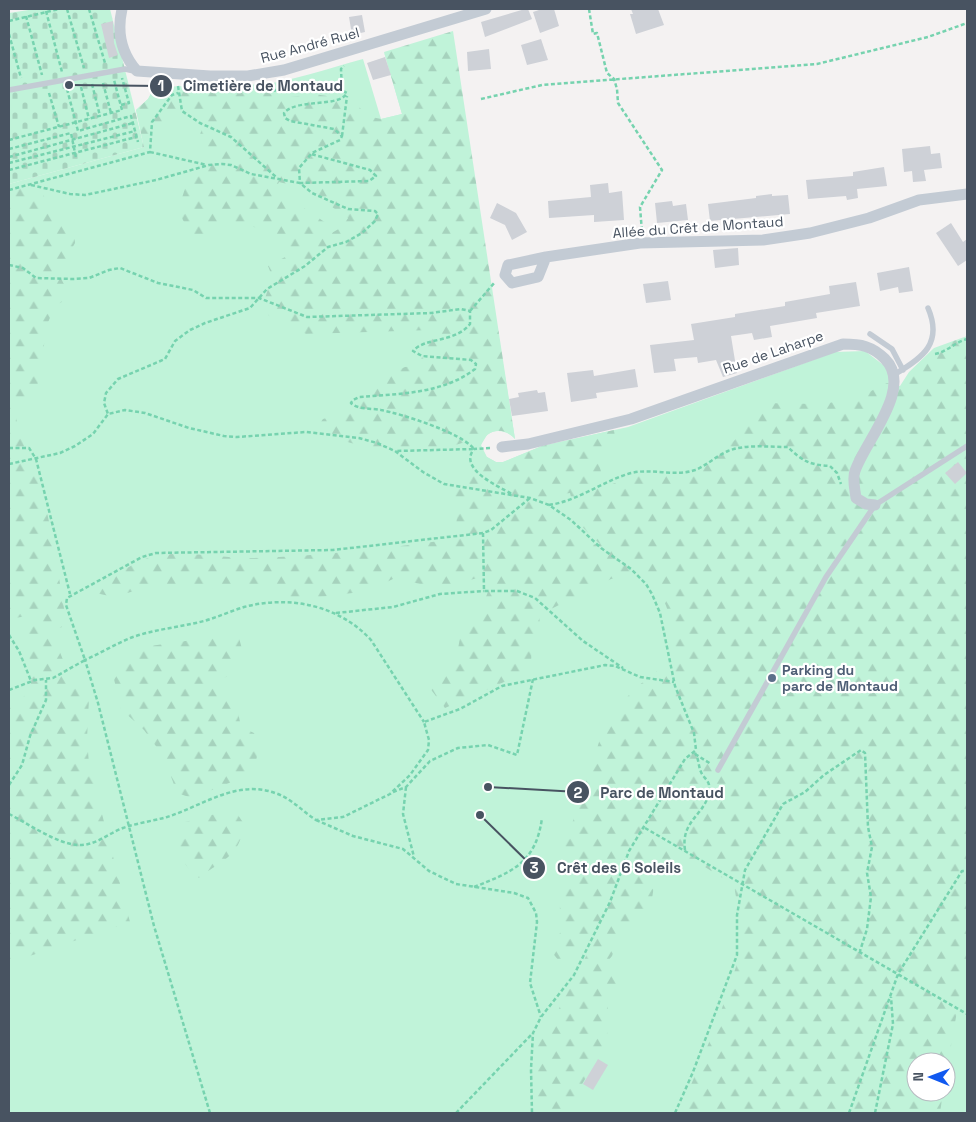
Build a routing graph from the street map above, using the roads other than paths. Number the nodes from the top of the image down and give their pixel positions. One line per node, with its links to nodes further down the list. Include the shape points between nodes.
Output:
1 (122, 9): 3 (street, via 118,27 129,62)
2 (486, 9): 3 (street, Rue André Ruel, via 284,70 248,76)
3 (137, 71): 4 (lane, via 110,71)
4 (9, 90)
5 (967, 194): 6 (street, Allée du Crêt de Montaud, via 919,200 869,218 810,233 763,240 643,243)
6 (546, 257): 6 (street, Allée du Crêt de Montaud, via 508,265 505,275 512,283 538,277)
7 (928, 308): 9 (lane, via 934,330 932,341 924,355)
8 (870, 334): 9 (lane, via 892,349)
9 (899, 372): 11 (street, Rue de Laharpe, via 878,351 863,344 843,344 631,419 528,444); 12 (street, via 877,431 855,472 856,498)
10 (967, 446): 12 (lane)
11 (502, 447)
12 (876, 505): 13 (lane, via 826,578)
13 (718, 770)

